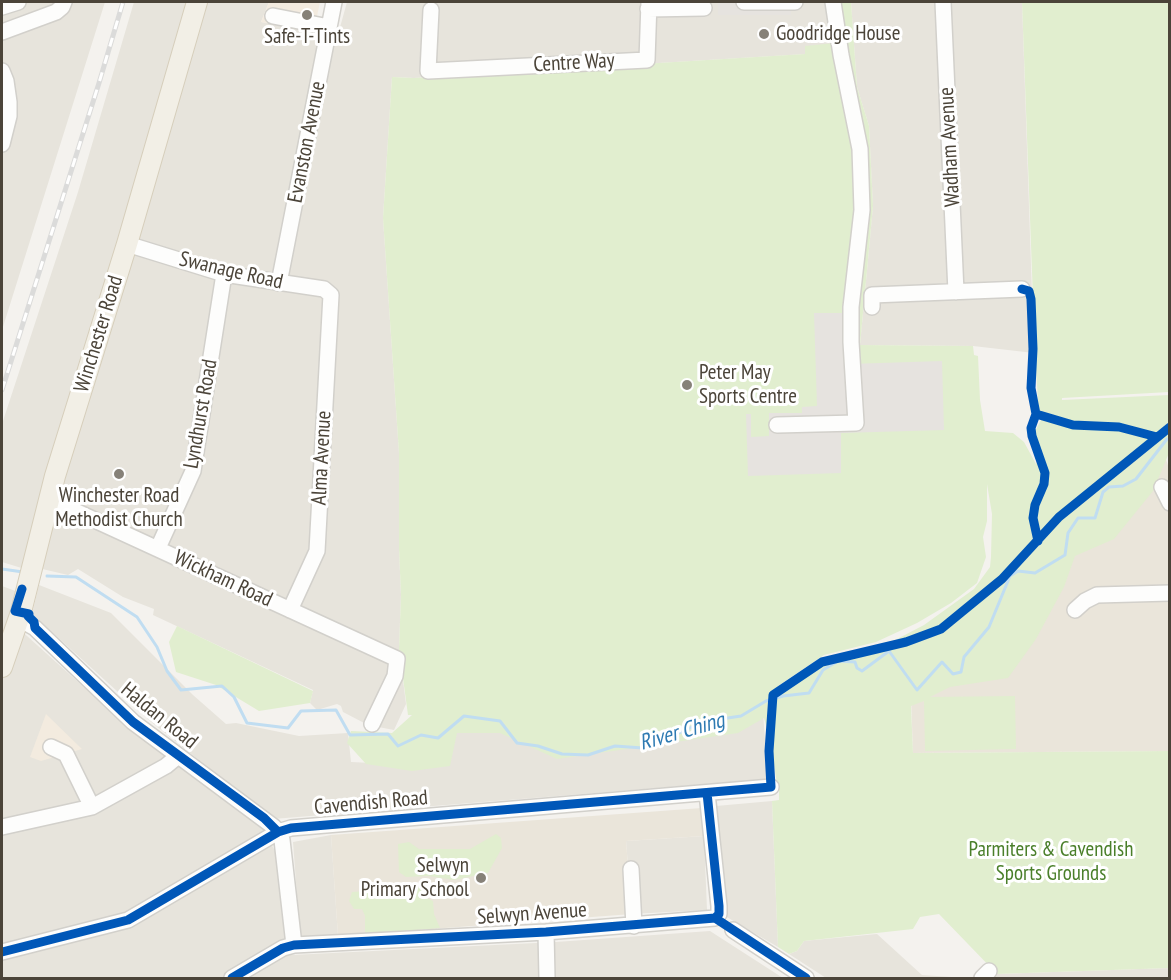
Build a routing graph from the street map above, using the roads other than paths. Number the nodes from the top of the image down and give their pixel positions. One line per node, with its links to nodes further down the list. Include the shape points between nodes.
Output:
1 (18, 2): 10 (street)
2 (64, 2): 15 (street, via 56,12)
3 (197, 2): 18 (main road, Winchester Road)
4 (334, 2): 14 (street, Evanston Avenue)
5 (744, 2): 6 (street)
6 (795, 2)
7 (833, 2): 25 (street, via 860,149 862,210 851,308 856,423)
8 (944, 2): 22 (street, Wadham Avenue)
9 (649, 5): 11 (street); 12 (street, Centre Way, via 647,60 428,71)
10 (2, 8)
11 (704, 8)
12 (431, 10)
13 (273, 16): 14 (street)
14 (329, 27): 20 (street, Evanston Avenue)
15 (2, 32)
16 (2, 71): 17 (street, via 9,116)
17 (2, 144)
18 (126, 244): 19 (street, Swanage Road); 27 (main road, Winchester Road)
19 (224, 274): 20 (street, Swanage Road); 29 (street, Lyndhurst Road, via 193,471)
20 (279, 283): 23 (street, Swanage Road, via 324,289)
21 (1022, 289): 22 (street)
22 (957, 291): 24 (street, via 872,295)
23 (330, 299): 31 (street, Alma Avenue, via 317,551)
24 (872, 307)
25 (777, 425)
26 (1162, 487): 28 (street)
27 (49, 499): 29 (street, Wickham Road); 33 (main road, Winchester Road)
28 (1170, 503)
29 (158, 548): 31 (street, Wickham Road)
30 (1170, 592): 32 (street, via 1097,595)
31 (290, 610): 35 (street, Wickham Road, via 397,659 395,676)
32 (1075, 610)
33 (19, 619): 34 (main road, Winchester Road); 37 (street, Haldan Road, via 35,628 133,722)
34 (2, 667)
35 (372, 724)
36 (51, 747): 40 (street, via 66,754)
37 (178, 756): 40 (street); 42 (street, Haldan Road)
38 (771, 787): 39 (street, Cavendish Road)
39 (707, 793): 42 (street, Cavendish Road); 44 (street, Selwyn Avenue, via 719,914 710,920)
40 (92, 807): 41 (street)
41 (2, 827)
42 (278, 832): 47 (street); 48 (street, Cavendish Road, via 128,920)
43 (631, 868): 44 (street)
44 (634, 926): 46 (street, Selwyn Avenue)
45 (733, 930): 51 (street)
46 (546, 932): 47 (street, Selwyn Avenue); 50 (street)
47 (294, 945): 49 (street, Selwyn Avenue)
48 (2, 952)
49 (232, 978)
50 (547, 978)
51 (806, 978)

